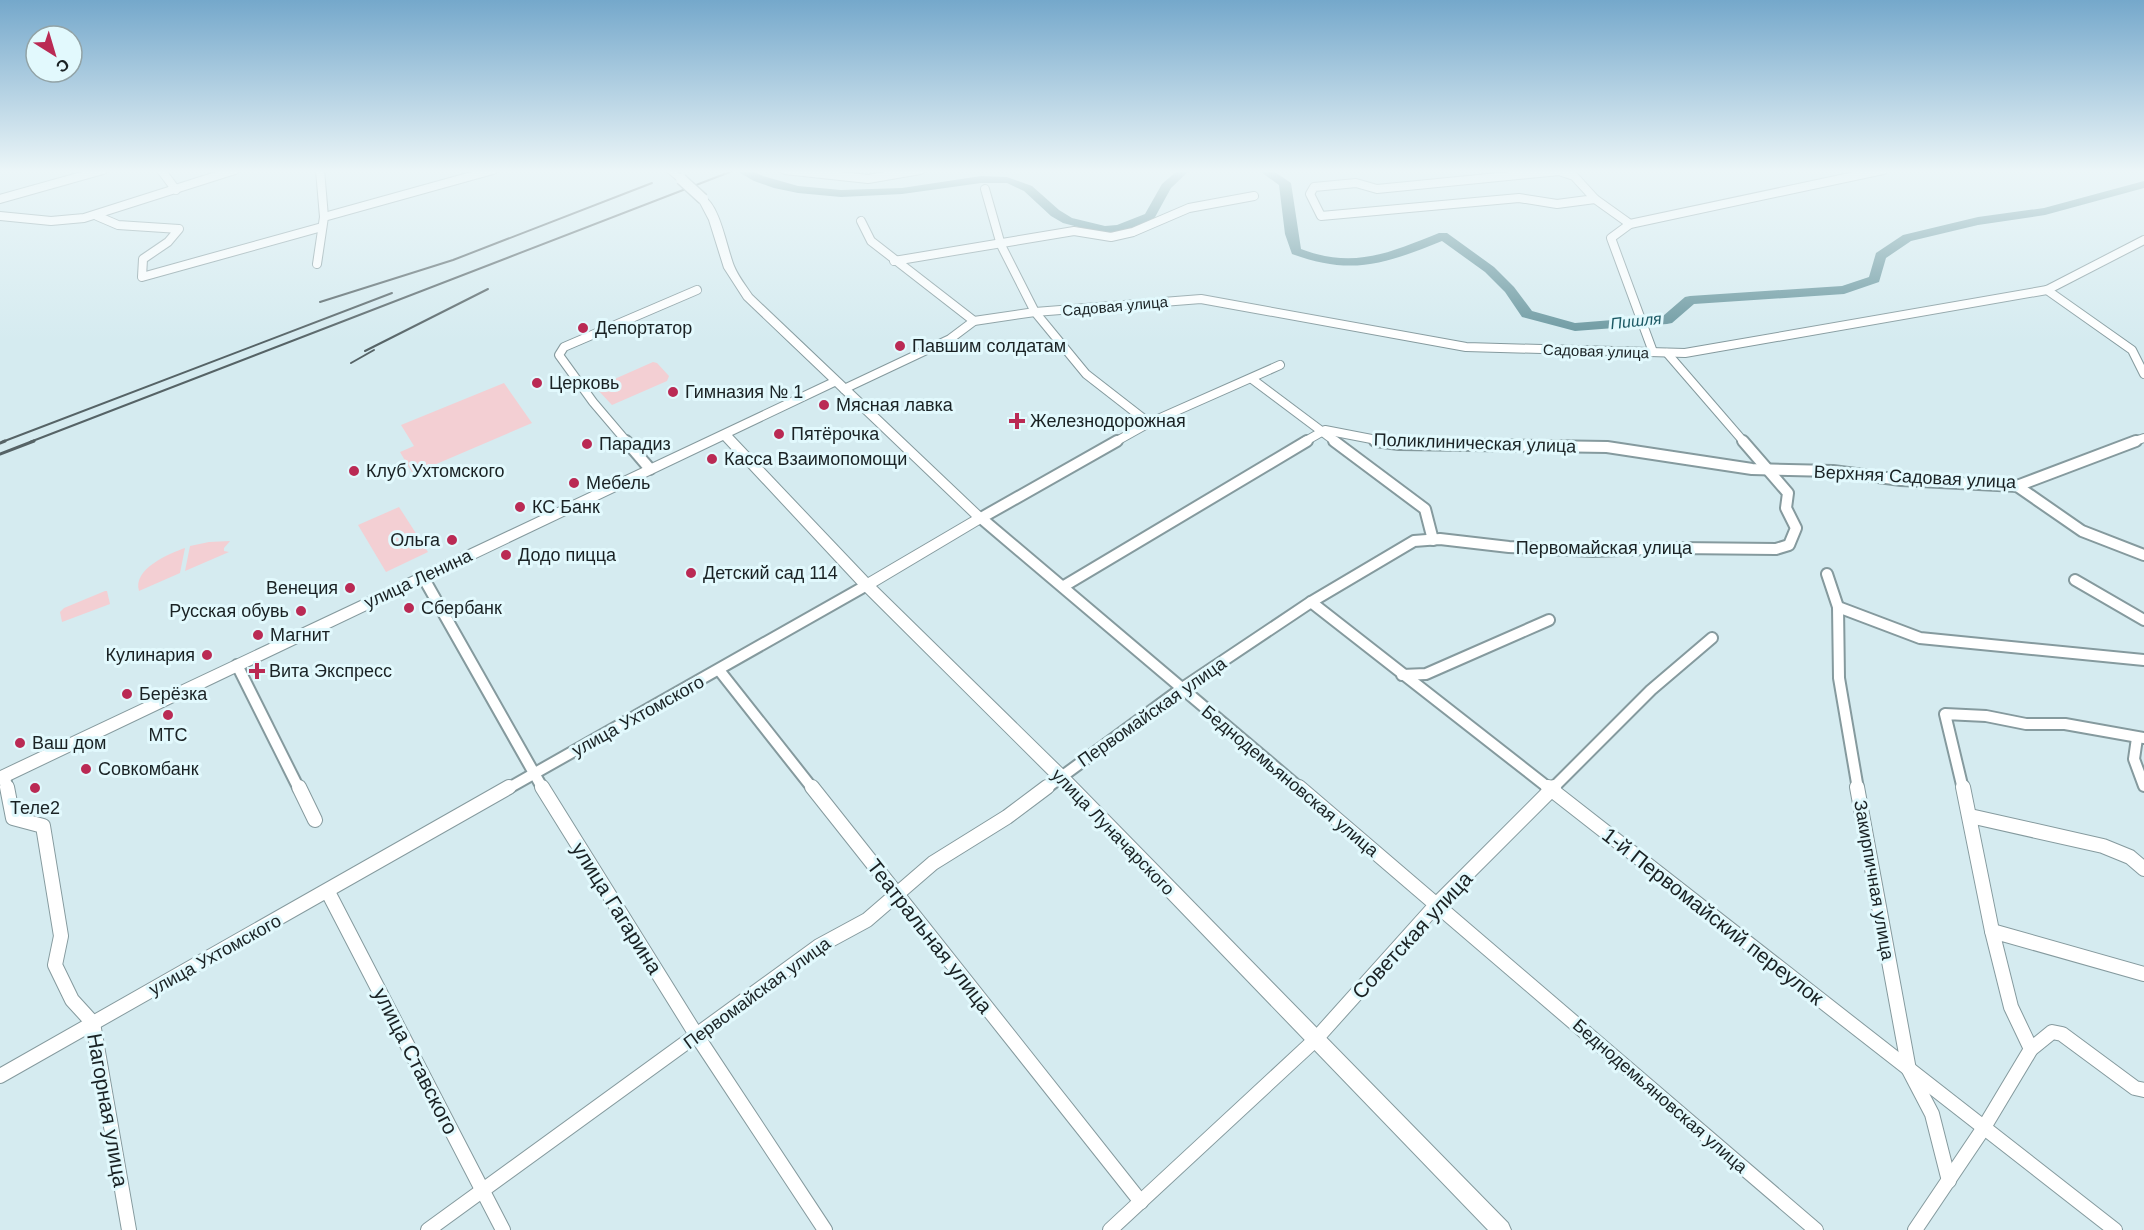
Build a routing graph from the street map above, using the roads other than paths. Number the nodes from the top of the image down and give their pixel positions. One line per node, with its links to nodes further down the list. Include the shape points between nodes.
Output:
1 (155, 227): 2 (street, via 179,229 143,260 142,277)
2 (321, 227)
3 (322, 227): 12 (street)
4 (716, 227): 22 (main road, Беднодемьяновская улица, bridge, via 729,268 748,297)
5 (864, 227): 11 (street, via 871,242)
6 (996, 227): 10 (street)
7 (1143, 227): 10 (street, via 1111,237 1074,231)
8 (1625, 227): 17 (street, via 1611,238)
9 (2144, 241): 14 (street, Садовая улица)
10 (1001, 244): 11 (street); 15 (street)
11 (894, 261): 16 (street)
12 (317, 264)
13 (698, 290): 28 (street, via 564,347 559,355)
14 (2047, 290): 18 (street, Садовая улица); 20 (street, via 2132,350)
15 (1035, 312): 16 (street, улица Ленина); 17 (street, Садовая улица, via 1201,298 1466,347); 23 (street, via 1086,374)
16 (974, 321): 22 (street, улица Ленина, via 950,339)
17 (1653, 352): 18 (street, Садовая улица)
18 (1667, 353): 29 (street)
19 (1280, 365): 21 (street, улица Ухтомского)
20 (2144, 374)
21 (1252, 379): 23 (street, улица Ухтомского); 24 (street)
22 (840, 385): 25 (main road, улица Ленина); 31 (main road, Беднодемьяновская улица)
23 (1149, 423): 31 (street, улица Ухтомского)
24 (1322, 432): 27 (street, Поликлиническая улица, via 1399,444 1607,447); 32 (street, via 1425,509); 38 (street)
25 (724, 434): 28 (main road, улица Ленина); 37 (main road, улица Луначарского)
26 (2144, 438): 30 (street, Верхняя Садовая улица)
27 (1678, 459): 29 (street, Верхняя Садовая улица)
28 (650, 469): 35 (main road, улица Ленина)
29 (1767, 470): 30 (street, Верхняя Садовая улица, via 1833,471 1901,480); 32 (street, Первомайская улица, via 1788,493 1786,508 1796,528 1789,544 1776,549 1593,551)
30 (2018, 486): 33 (street, via 2082,531)
31 (981, 518): 37 (main road, улица Ухтомского); 38 (street, Беднодемьяновская улица)
32 (1433, 540): 39 (street, Первомайская улица, via 1414,541)
33 (2144, 555)
34 (1827, 574): 40 (street, Закирпичная улица)
35 (423, 577): 45 (main road, улица Ленина); 50 (street, улица Гагарина)
36 (2076, 580): 42 (street)
37 (867, 585): 46 (street, улица Ухтомского); 52 (main road, улица Луначарского)
38 (1064, 586): 48 (street, Беднодемьяновская улица)
39 (1311, 602): 47 (street, 1-й Первомайский переулок); 48 (street, Первомайская улица)
40 (1838, 607): 44 (street, via 1920,638); 67 (street, Закирпичная улица, via 1839,678)
41 (1549, 620): 47 (street, via 1426,674)
42 (2144, 620)
43 (1712, 638): 54 (street, Советская улица, via 1651,690)
44 (2144, 660)
45 (237, 665): 51 (main road, улица Ленина); 56 (street)
46 (719, 670): 50 (street, улица Ухтомского); 59 (street, Театральная улица)
47 (1402, 675): 54 (street, 1-й Первомайский переулок)
48 (1181, 689): 52 (street, Первомайская улица); 60 (street, Беднодемьяновская улица)
49 (2140, 738): 53 (street, via 2134,759); 55 (street, via 2066,724 2026,724 1986,716 1945,714)
50 (534, 775): 58 (street, улица Ухтомского); 64 (street, улица Гагарина)
51 (3, 777): 63 (street, Нагорная улица, via 13,818 43,826 61,936 55,965 72,1000)
52 (1061, 777): 59 (street, Первомайская улица, via 1007,818 933,862); 65 (main road, улица Луначарского)
53 (2144, 786)
54 (1551, 790): 60 (street, Советская улица); 67 (street, 1-й Первомайский переулок)
55 (1970, 816): 57 (street, via 2103,846 2130,857); 61 (street)
56 (315, 820)
57 (2144, 869)
58 (328, 892): 63 (street, улица Ухтомского); 72 (street, улица Ставского)
59 (896, 893): 64 (street, Первомайская улица, via 867,921 819,946); 73 (street, Театральная улица)
60 (1437, 904): 65 (street, Советская улица); 80 (street, Беднодемьяновская улица)
61 (1992, 931): 62 (street); 66 (street, via 2010,1000)
62 (2144, 974)
63 (93, 1023): 68 (street, улица Ухтомского); 74 (street, Нагорная улица)
64 (697, 1036): 72 (street, Первомайская улица); 77 (street, улица Гагарина)
65 (1315, 1040): 73 (street, Советская улица); 79 (main road, улица Луначарского)
66 (2031, 1049): 69 (street, via 2052,1032 2062,1034 2135,1088); 70 (street)
67 (1909, 1070): 70 (street, 1-й Первомайский переулок); 71 (street, Закирпичная улица, via 1932,1114)
68 (0, 1076)
69 (2144, 1090)
70 (1983, 1129): 71 (street); 82 (street, 1-й Первомайский переулок)
71 (1949, 1180): 81 (street)
72 (482, 1190): 75 (street, Первомайская улица); 76 (street, улица Ставского)
73 (1141, 1202): 78 (street, Советская улица)
74 (129, 1230)
75 (428, 1230)
76 (503, 1230)
77 (825, 1230)
78 (1110, 1230)
79 (1502, 1230)
80 (1816, 1230)
81 (1915, 1230)
82 (2115, 1230)

